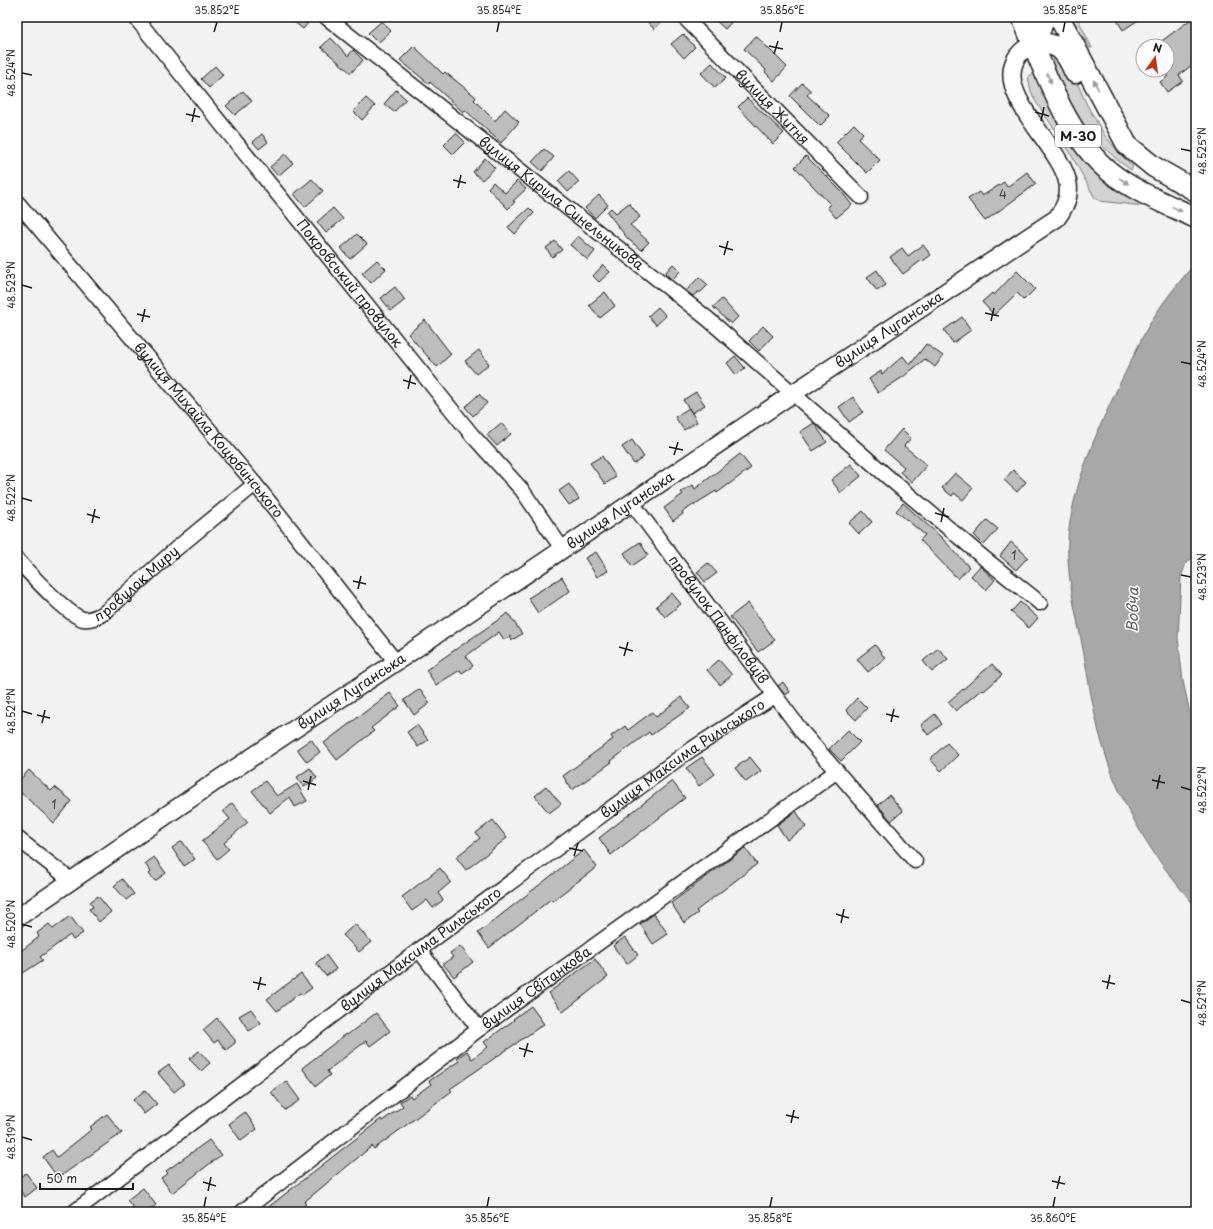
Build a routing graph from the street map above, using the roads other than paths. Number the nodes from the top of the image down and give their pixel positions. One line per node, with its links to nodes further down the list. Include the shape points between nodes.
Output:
1 (135, 17): 16 (street, Покровський провулок, via 472,435 522,490)
2 (326, 17): 13 (street, вулиця Кирила Синельникова, via 708,319)
3 (684, 17): 10 (street, вулиця Житня)
4 (1022, 17): 7 (highway, М-30)
5 (1044, 17): 7 (highway)
6 (1059, 17): 8 (highway, М-30, one-way to 6)
7 (1033, 43): 8 (highway, via 1050,43 1064,52 1095,110); 12 (highway, М-30, one-way to 12, via 1060,104 1084,145 1109,172); 13 (main road, вулиця Луганська, via 1024,48 1014,61 1012,82 1020,103 1064,173 1068,192 1063,210 1051,223)
8 (1127, 145): 9 (highway, М-30, via 1141,158)
9 (1196, 191)
10 (861, 197)
11 (17, 202): 14 (street, вулиця Михайла Коцюбинського)
12 (1196, 218)
13 (792, 394): 15 (main road, вулиця Луганська); 18 (street, вулиця Кирила Синельникова)
14 (255, 484): 17 (street, провулок Миру, via 177,548 104,613 93,619 83,619 66,608); 19 (street, вулиця Михайла Коцюбинського)
15 (632, 503): 16 (main road, вулиця Луганська); 20 (street, провулок Панфіловців)
16 (563, 550): 19 (main road, вулиця Луганська)
17 (17, 560)
18 (1040, 603)
19 (396, 662): 24 (main road, вулиця Луганська, via 222,777)
20 (774, 696): 21 (street, провулок Панфіловців); 26 (street, вулиця Максима Рильського, via 686,753)
21 (837, 771): 23 (street, провулок Панфіловців); 27 (street, вулиця Світанкова)
22 (17, 838): 24 (street)
23 (915, 861)
24 (72, 882): 25 (main road, вулиця Луганська)
25 (17, 918)
26 (419, 950): 27 (street); 28 (street, вулиця Максима Рильського)
27 (480, 1029): 29 (street, вулиця Світанкова)
28 (74, 1212)
29 (242, 1212)

